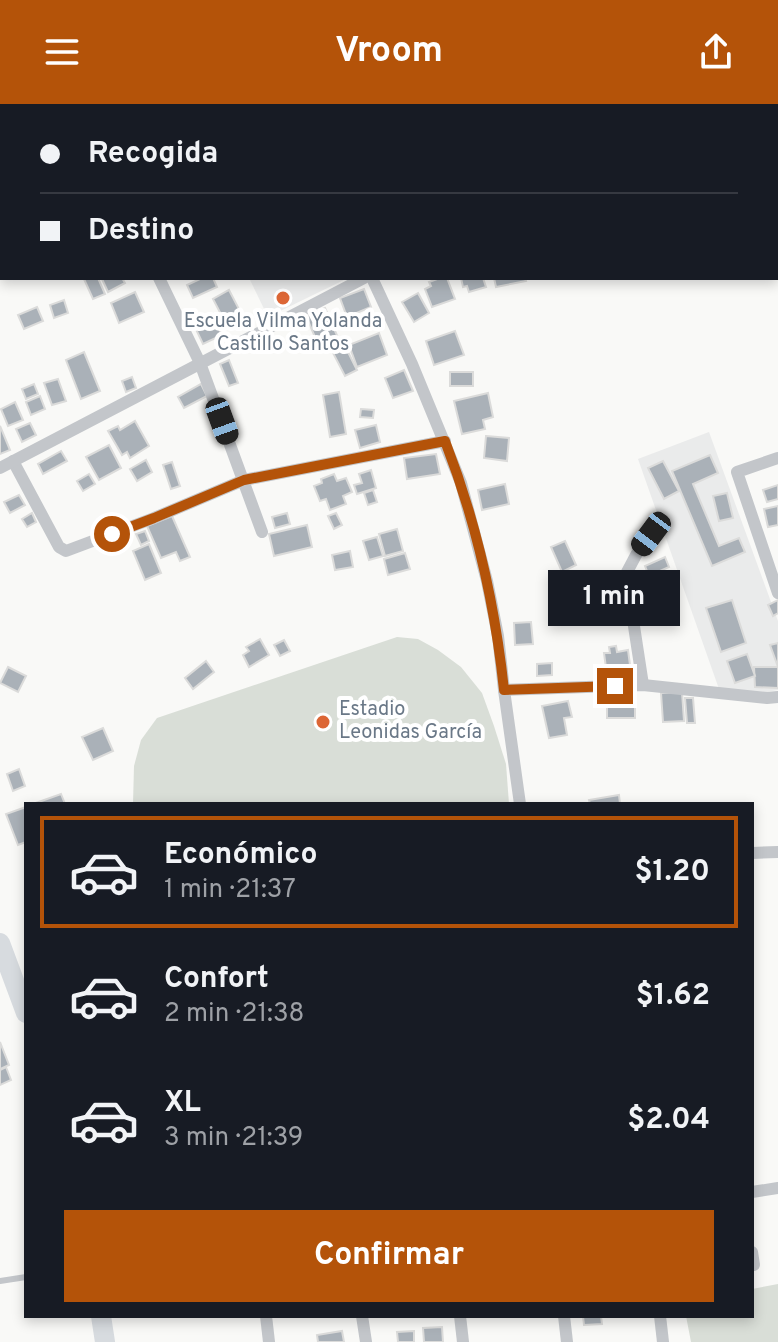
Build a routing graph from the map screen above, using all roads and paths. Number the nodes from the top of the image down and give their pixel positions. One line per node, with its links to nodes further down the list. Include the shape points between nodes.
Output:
1 (160, 280): 4 (street)
2 (360, 280): 4 (street)
3 (373, 280): 5 (street)
4 (200, 363): 7 (street); 9 (street)
5 (445, 441): 9 (street); 14 (street, via 487,581)
6 (778, 458): 12 (street, via 737,472)
7 (13, 461): 8 (street); 9 (street, via 59,547 66,551)
8 (0, 468)
9 (244, 480): 10 (street)
10 (262, 532)
11 (651, 534): 13 (street, via 626,574)
12 (778, 593)
13 (643, 685): 14 (street); 15 (street)
14 (504, 690): 16 (street)
15 (778, 697)
16 (520, 802)
17 (778, 852): 18 (street)
18 (754, 853)
19 (0, 943): 20 (main road)
20 (24, 1006)
21 (778, 1188): 22 (street)
22 (754, 1192)
23 (24, 1277): 24 (lane)
24 (0, 1281)
25 (101, 1318): 31 (main road)
26 (266, 1318): 32 (street)
27 (362, 1318): 33 (street)
28 (460, 1318): 34 (street)
29 (564, 1318): 35 (street)
30 (660, 1318): 36 (street)
31 (105, 1342)
32 (269, 1342)
33 (366, 1342)
34 (463, 1342)
35 (567, 1342)
36 (663, 1342)

